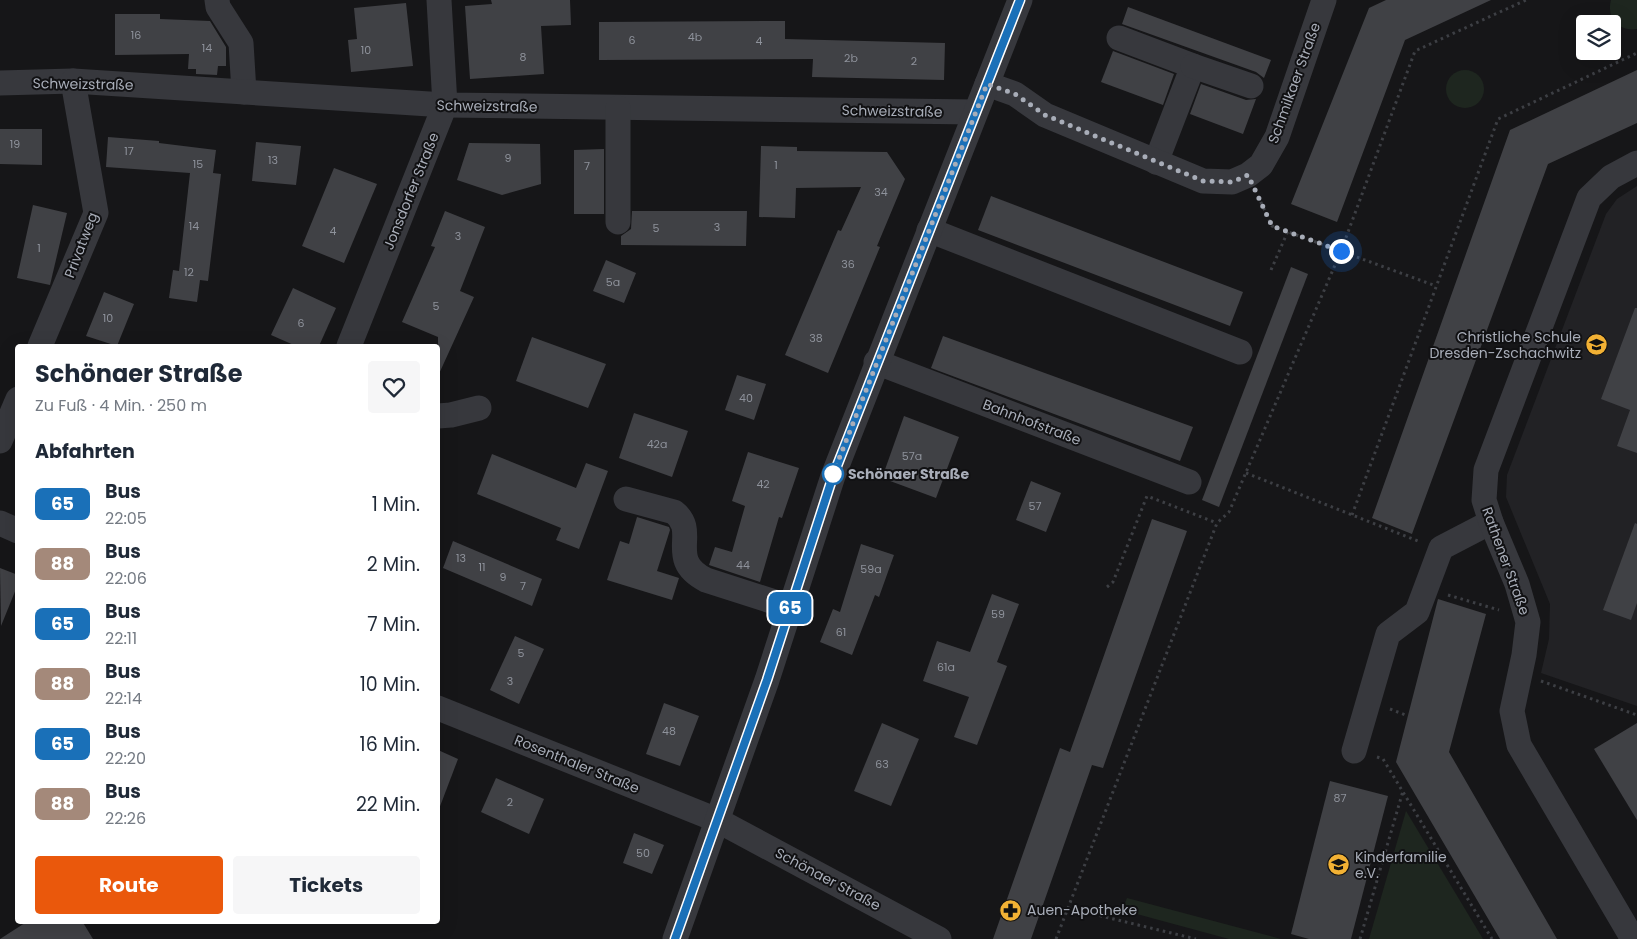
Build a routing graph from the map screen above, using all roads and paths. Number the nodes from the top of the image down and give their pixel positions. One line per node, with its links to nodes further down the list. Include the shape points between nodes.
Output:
1 (217, 0): 13 (street, via 218,7 241,43)
2 (439, 0): 14 (street, Jonsdorfer Straße)
3 (1020, 0): 11 (street)
4 (1324, 0): 19 (street, Schmilkaer Straße, via 1277,137 1260,165)
5 (1526, 0): 23 (path, via 1415,51)
6 (1119, 38): 8 (street)
7 (1637, 53): 25 (path, via 1498,119)
8 (1193, 66): 12 (street); 17 (street)
9 (73, 80): 10 (street, Schweizstraße); 13 (street, Schweizstraße); 26 (street, Privatweg, via 96,213)
10 (0, 83)
11 (987, 84): 16 (street); 17 (street, via 1015,94 1045,115)
12 (1251, 86)
13 (244, 92): 14 (street, Schweizstraße)
14 (445, 105): 15 (street, Schweizstraße); 27 (street, Jonsdorfer Straße)
15 (618, 108): 16 (street, Schweizstraße); 20 (street)
16 (975, 112): 21 (street)
17 (1156, 162): 19 (street, via 1203,181 1232,182)
18 (1637, 163): 38 (street, Rathener Straße, via 1611,177 1589,198 1486,470 1484,500)
19 (1248, 175): 22 (path, via 1272,226)
20 (618, 222)
21 (929, 230): 28 (street); 29 (street)
22 (1288, 231): 23 (path); 24 (path)
23 (1341, 251): 25 (path); 34 (path)
24 (1271, 270)
25 (1436, 286): 37 (path)
26 (41, 344)
27 (350, 344)
28 (1240, 352)
29 (876, 362): 35 (street, Bahnhofstraße); 45 (street, via 833,476)
30 (15, 406): 33 (street)
31 (479, 408): 32 (street)
32 (440, 416)
33 (0, 441)
34 (1246, 473): 37 (path); 40 (path, via 1229,512)
35 (1189, 482)
36 (626, 499): 45 (street, via 680,516 685,529 684,555 687,566 695,574)
37 (1352, 515): 42 (path)
38 (1491, 522): 42 (street); 46 (street, Rathener Straße, via 1517,584)
39 (0, 523): 41 (street)
40 (1217, 523): 43 (path, via 1147,496 1113,582); 53 (path)
41 (15, 530)
42 (1441, 548): 44 (street)
43 (1107, 587)
44 (1426, 589): 46 (path); 50 (street, via 1416,612 1388,634)
45 (790, 607): 52 (street)
46 (1526, 618): 47 (street, Rathener Straße)
47 (1520, 673): 49 (path); 60 (street, Rathener Straße, via 1512,711 1519,745)
48 (440, 709): 52 (street, Rosenthaler Straße)
49 (1637, 715)
50 (1354, 751): 51 (path, via 1383,759)
51 (1403, 790): 58 (path); 59 (path)
52 (717, 820): 54 (street); 55 (street, Schönaer Straße)
53 (1068, 908): 56 (path); 57 (path)
54 (675, 939)
55 (939, 939)
56 (1056, 939)
57 (1196, 939)
58 (1360, 939)
59 (1492, 939)
60 (1633, 939)

